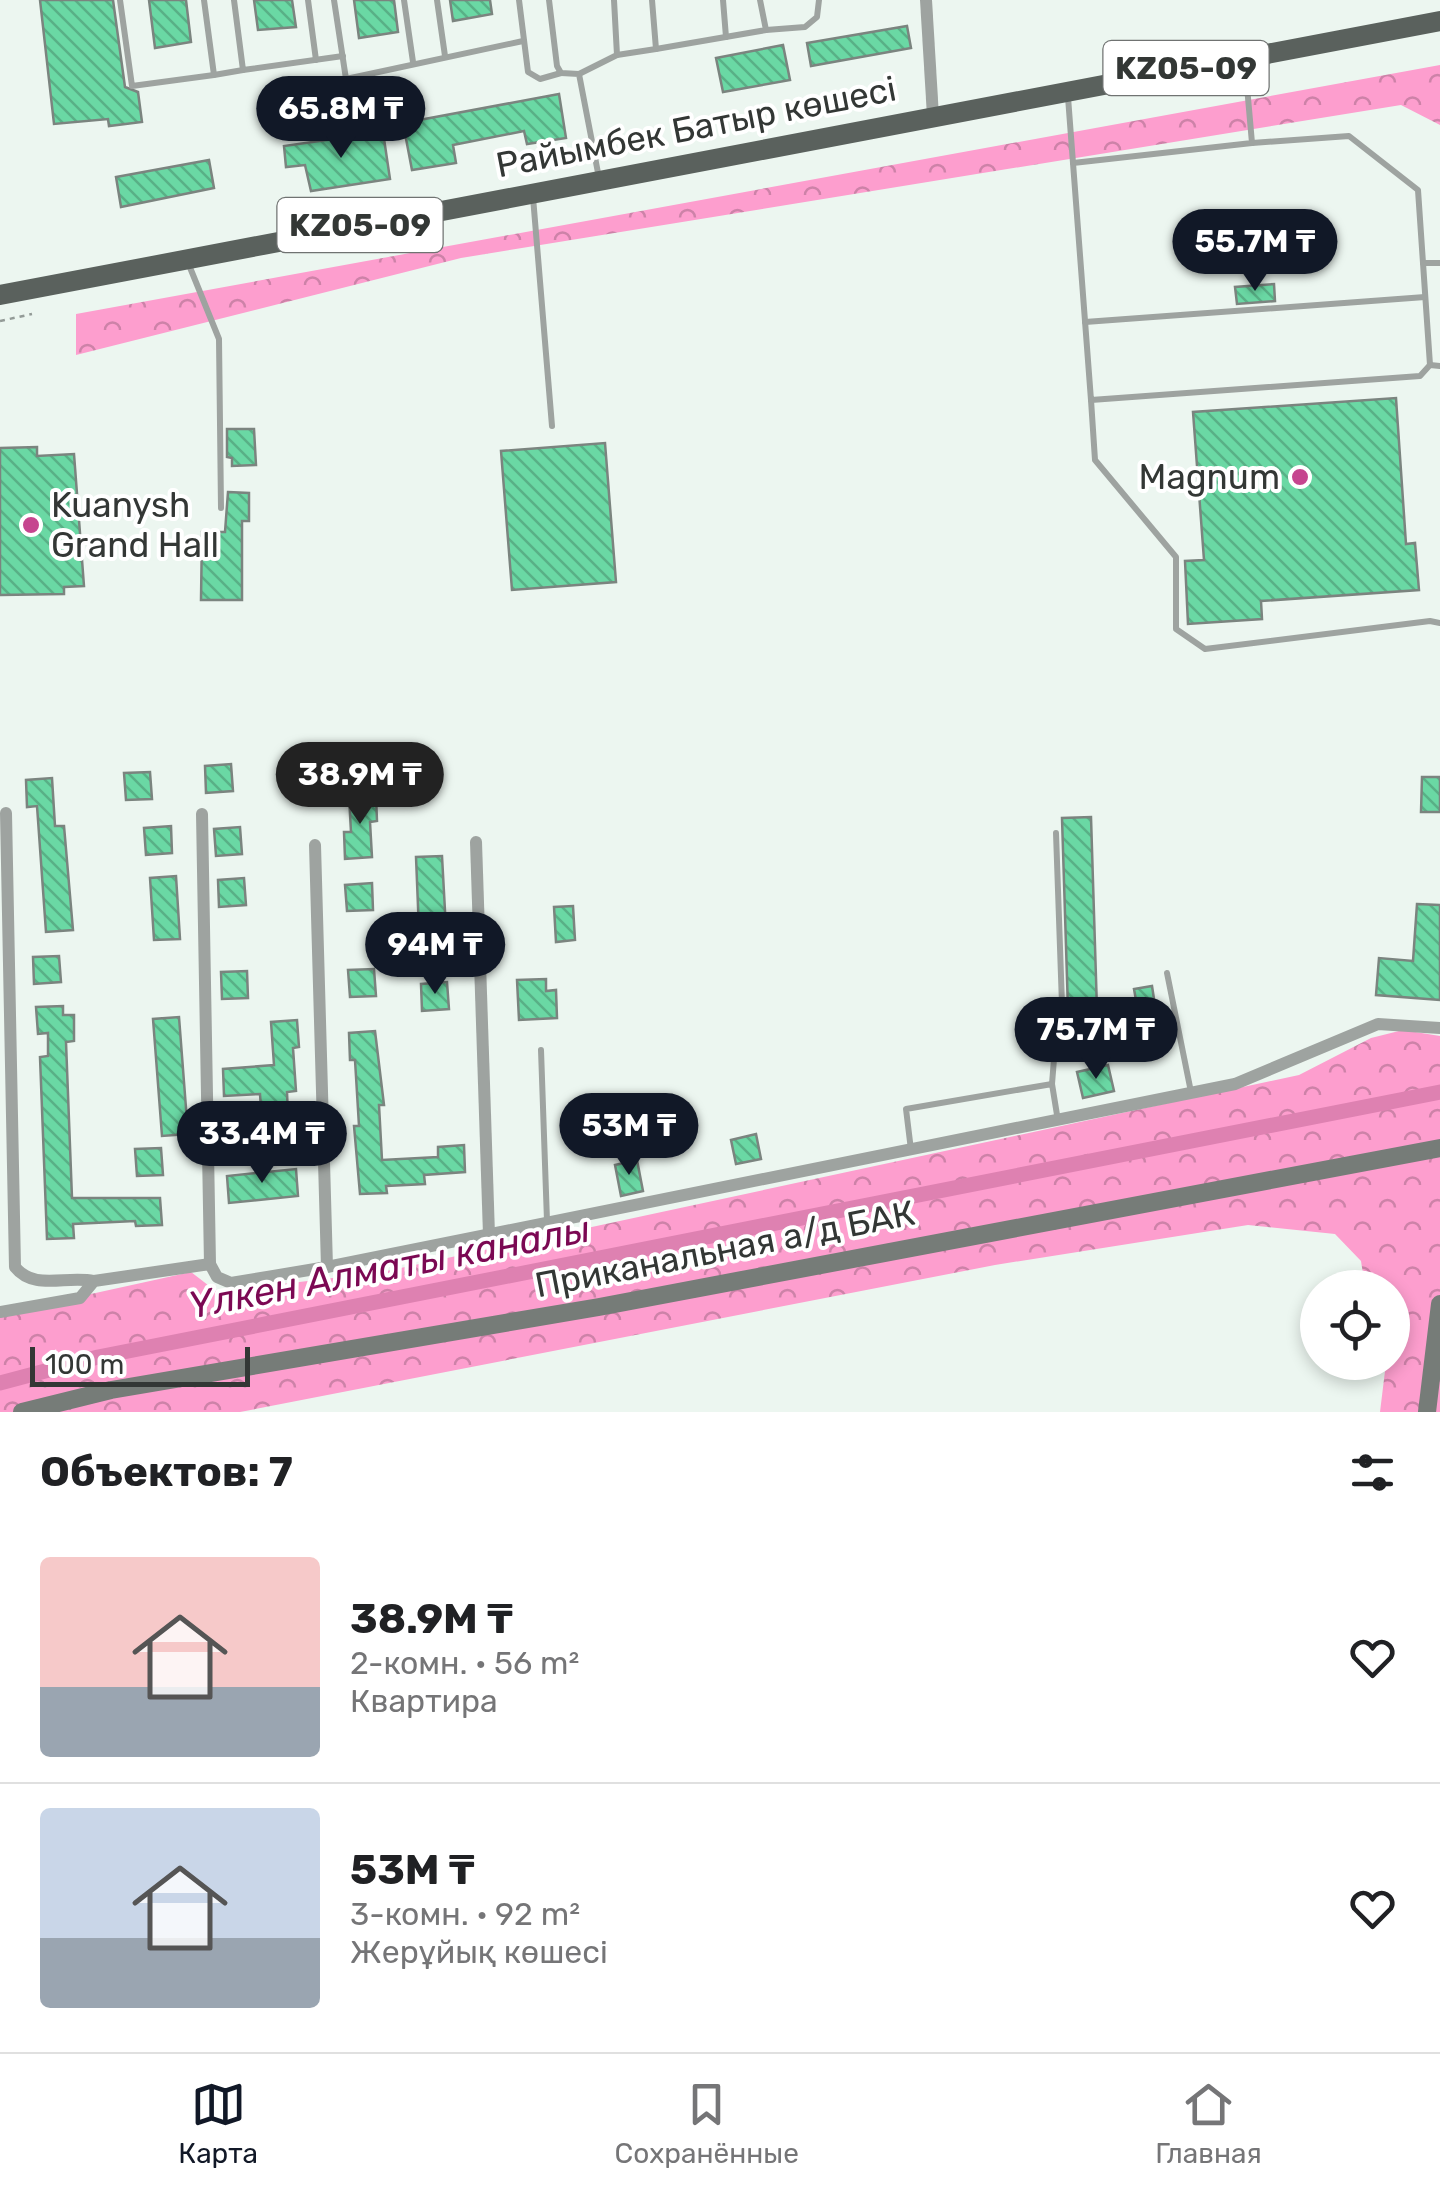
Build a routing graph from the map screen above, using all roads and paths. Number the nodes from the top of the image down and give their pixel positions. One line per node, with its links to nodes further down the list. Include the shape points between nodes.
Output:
1 (120, 0): 30 (lane, via 132,86)
2 (204, 0): 30 (lane)
3 (234, 0): 27 (lane)
4 (308, 0): 25 (lane)
5 (334, 0): 22 (lane)
6 (404, 0): 26 (lane)
7 (438, 0): 23 (lane)
8 (519, 0): 19 (lane)
9 (549, 0): 28 (lane)
10 (614, 0): 21 (lane)
11 (652, 0): 20 (lane)
12 (723, 0): 18 (lane)
13 (760, 0): 17 (lane)
14 (819, 0): 17 (lane, via 817,17 805,28)
15 (926, 0): 32 (street)
16 (1440, 21): 24 (main road, KZ05-09)
17 (766, 30): 18 (lane)
18 (726, 37): 20 (lane)
19 (523, 41): 23 (lane); 28 (lane, via 534,77)
20 (656, 49): 21 (lane)
21 (617, 55): 29 (lane)
22 (343, 56): 25 (lane); 26 (lane, via 346,79)
23 (445, 56): 26 (lane)
24 (1244, 58): 31 (main road, KZ05-09); 33 (lane)
25 (316, 60): 27 (lane)
26 (412, 62)
27 (243, 70): 30 (lane)
28 (561, 72): 29 (lane)
29 (579, 74): 35 (lane)
30 (214, 76)
31 (1068, 90): 32 (main road, KZ05-09); 34 (lane)
32 (933, 116): 35 (main road, Райымбек Батыр көшесі / KZ05-09)
33 (1252, 142): 34 (lane); 38 (lane, via 1350,136 1418,190)
34 (1073, 163): 44 (lane)
35 (599, 179): 36 (main road, Райымбек Батыр көшесі / KZ05-09)
36 (533, 191): 37 (main road, Райымбек Батыр көшесі / KZ05-09); 48 (lane)
37 (186, 259): 40 (main road, Райымбек Батыр көшесі / KZ05-09); 49 (lane, via 219,339)
38 (1423, 263): 39 (lane); 41 (lane)
39 (1440, 263)
40 (0, 295)
41 (1425, 297): 44 (lane); 45 (lane)
42 (32, 314): 43 (path)
43 (0, 321)
44 (1085, 322): 47 (lane)
45 (1430, 365): 46 (lane); 47 (lane, via 1420,376)
46 (1440, 366)
47 (1091, 400): 50 (lane, via 1096,460 1176,557 1176,630 1205,649)
48 (552, 426)
49 (221, 508)
50 (1440, 623)
51 (6, 813): 68 (street, via 15,1267 36,1282)
52 (202, 814): 66 (street)
53 (1056, 834): 59 (lane, via 1063,1033)
54 (476, 842): 65 (street)
55 (315, 845): 67 (street)
56 (1167, 973): 60 (lane)
57 (1440, 1028): 60 (street, via 1378,1024 1235,1084)
58 (541, 1050): 64 (lane)
59 (1052, 1084): 61 (lane); 63 (lane, via 906,1109)
60 (1191, 1094): 61 (street)
61 (1058, 1121): 63 (street)
62 (1440, 1148): 71 (street, Приканальная а/д БАК, via 599,1307 112,1390)
63 (911, 1151): 64 (street)
64 (547, 1222): 65 (street)
65 (489, 1235): 67 (street)
66 (210, 1264): 67 (street, via 231,1283); 68 (street)
67 (327, 1268)
68 (94, 1281): 70 (street, via 80,1298)
69 (1440, 1304): 72 (street)
70 (0, 1312)
71 (22, 1412)
72 (1426, 1412)

